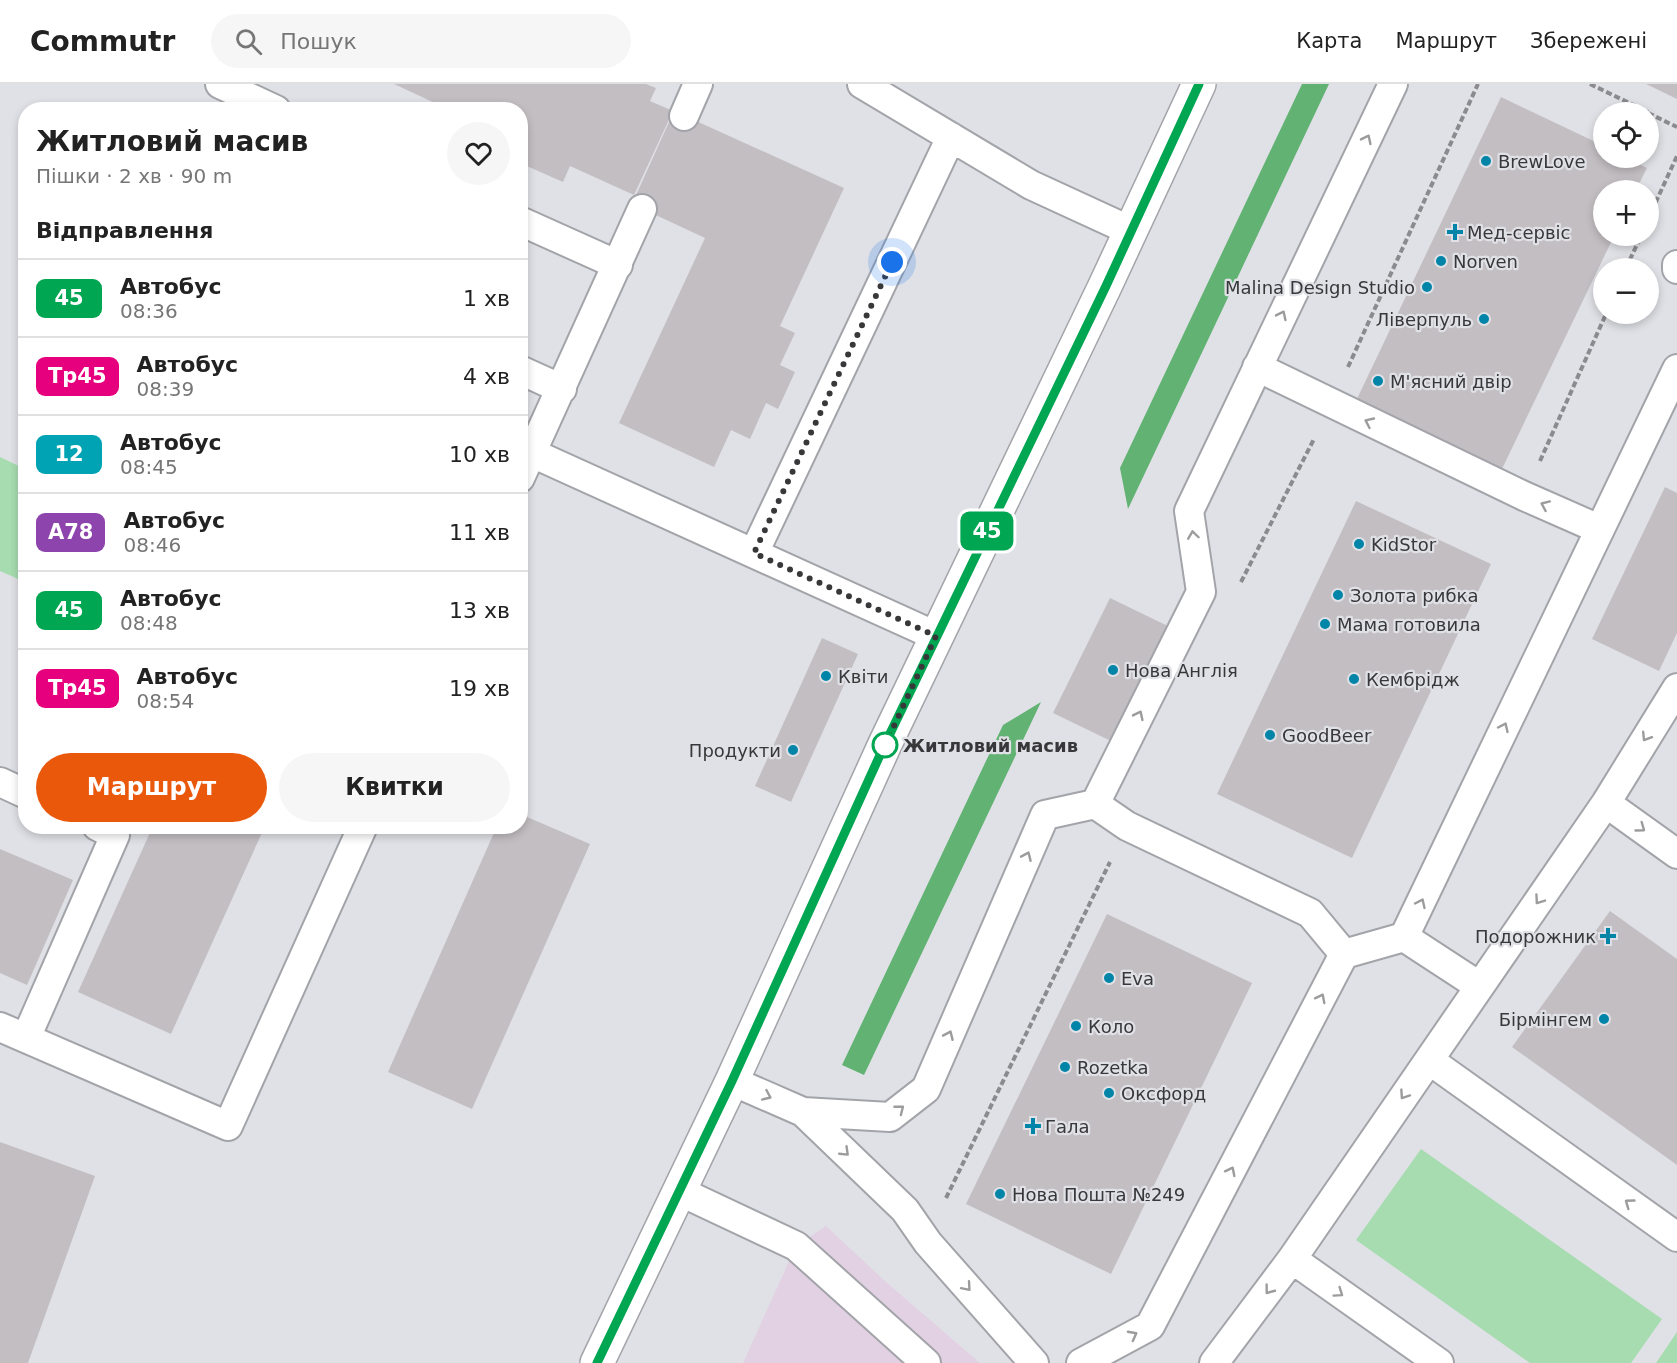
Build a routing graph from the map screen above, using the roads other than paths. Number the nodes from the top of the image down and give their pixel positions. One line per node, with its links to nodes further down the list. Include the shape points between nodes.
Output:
1 (220, 84): 6 (lane)
2 (698, 84): 7 (lane)
3 (862, 84): 8 (lane)
4 (1199, 84): 11 (main road)
5 (1393, 84): 13 (lane, one-way to 5)
6 (259, 102)
7 (684, 116)
8 (951, 137): 11 (lane, via 1031,185); 20 (lane)
9 (642, 209): 12 (lane)
10 (528, 225): 12 (lane)
11 (1131, 231): 21 (main road)
12 (618, 265): 16 (lane)
13 (1257, 368): 19 (lane, one-way to 13); 26 (lane, one-way to 13, via 1201,592 1189,511)
14 (1677, 369): 19 (lane)
15 (528, 373): 16 (lane)
16 (562, 388): 17 (lane)
17 (528, 461)
18 (528, 466): 20 (lane)
19 (1599, 529): 30 (lane, one-way to 19)
20 (754, 553): 21 (lane)
21 (936, 636): 36 (main road)
22 (1677, 688): 25 (lane, one-way to 25)
23 (0, 782): 24 (lane)
24 (18, 790)
25 (1605, 803): 29 (lane, one-way to 29); 32 (lane, one-way to 32)
26 (1095, 804): 31 (lane, via 1127,826 1310,913); 37 (lane, one-way to 26, via 890,1117 926,1089 1045,815)
27 (108, 834): 34 (lane)
28 (359, 834): 34 (lane, via 228,1126)
29 (1677, 854)
30 (1404, 937): 31 (lane); 32 (lane)
31 (1344, 954): 44 (lane, one-way to 31, via 1150,1326)
32 (1479, 986): 35 (lane)
33 (0, 1027): 34 (lane)
34 (26, 1038)
35 (1429, 1060): 39 (lane, one-way to 35); 40 (lane, one-way to 40)
36 (732, 1081): 37 (lane, one-way to 37); 38 (main road)
37 (803, 1112): 43 (lane, one-way to 43, via 905,1210 928,1243)
38 (679, 1191): 41 (main road); 42 (lane, via 796,1246)
39 (1677, 1237)
40 (1292, 1259): 45 (lane, one-way to 45); 46 (lane, one-way to 46)
41 (597, 1363)
42 (926, 1363)
43 (1034, 1363)
44 (1081, 1363)
45 (1214, 1363)
46 (1439, 1363)

